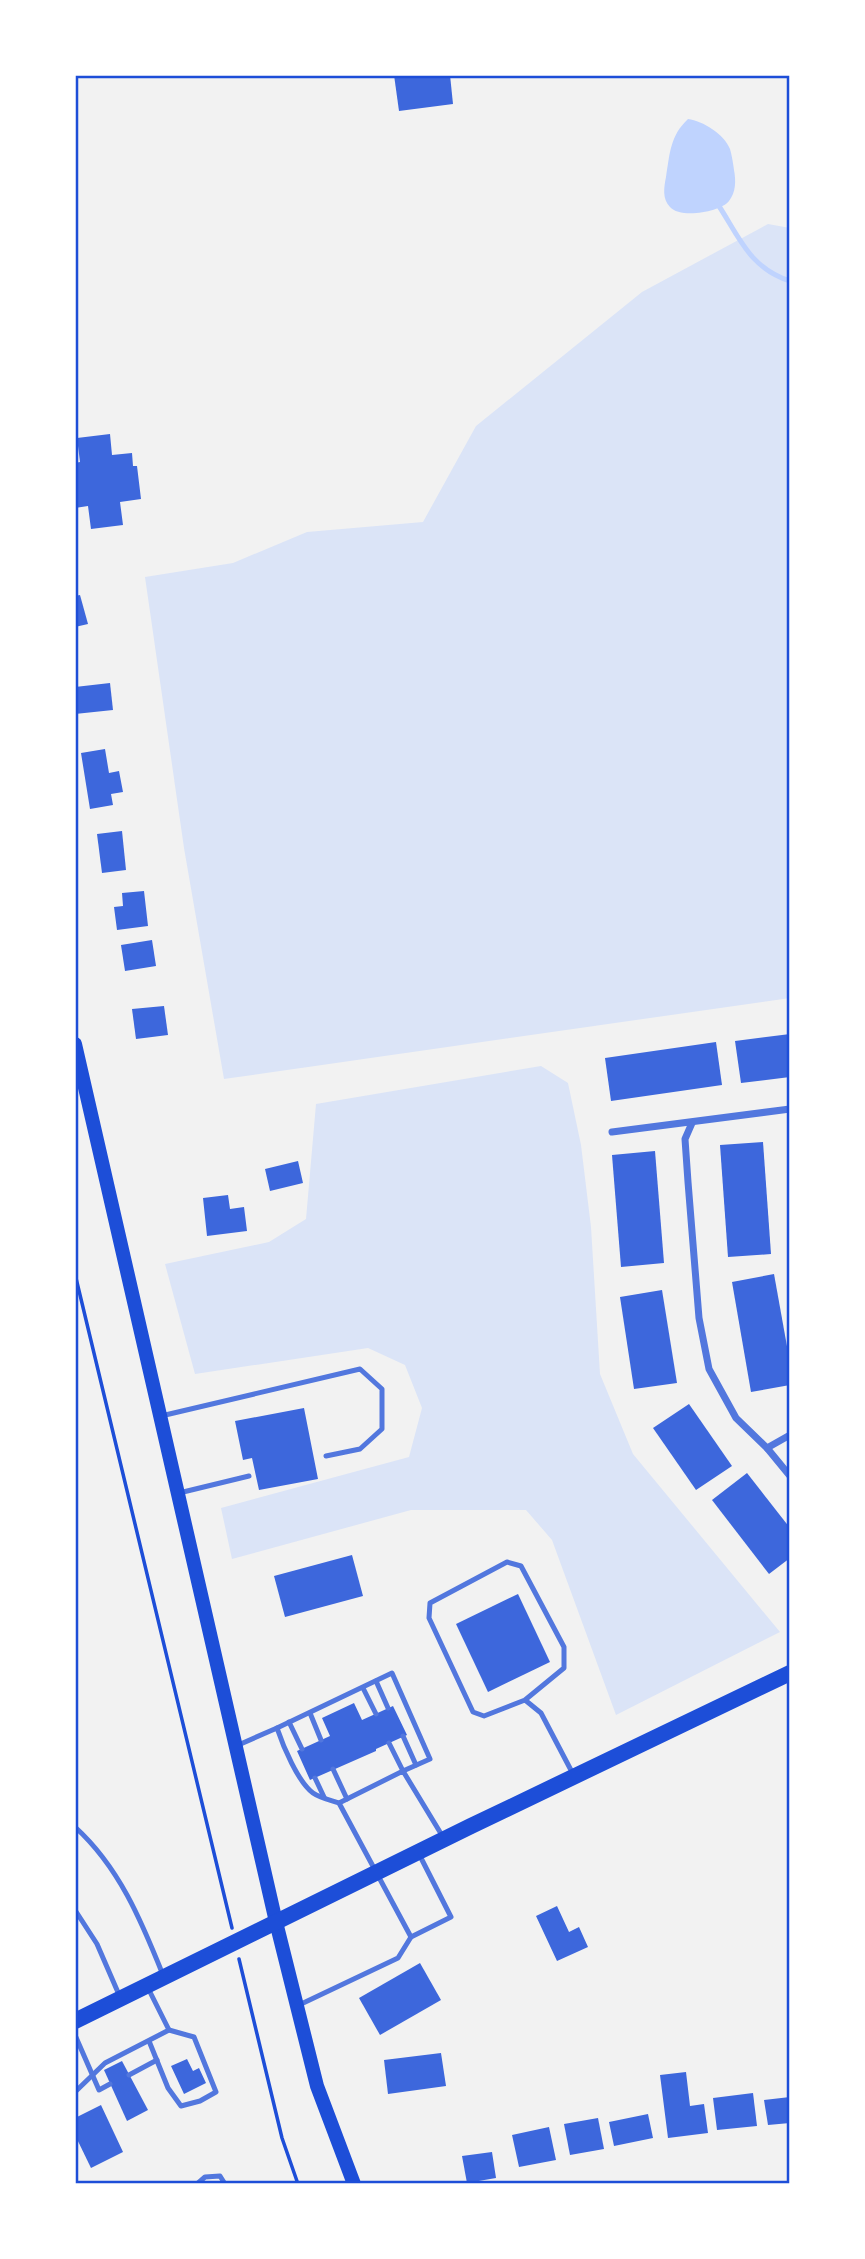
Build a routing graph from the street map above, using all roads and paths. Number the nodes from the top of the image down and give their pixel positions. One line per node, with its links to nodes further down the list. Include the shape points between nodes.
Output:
1 (75, 1044): 2 (main road)
2 (81, 1096): 7 (main road)
3 (790, 1109): 4 (street)
4 (692, 1123): 5 (street); 9 (street, via 685,1139 699,1318 709,1369 736,1418)
5 (612, 1132)
6 (75, 1274): 43 (path)
7 (161, 1416): 10 (lane, via 360,1369 382,1389 382,1429 360,1449); 13 (main road)
8 (790, 1435): 9 (street)
9 (767, 1448): 12 (street)
10 (326, 1455)
11 (249, 1476): 13 (lane)
12 (790, 1476)
13 (179, 1493): 26 (main road)
14 (790, 1673): 31 (main road)
15 (376, 1681): 16 (lane); 18 (lane); 28 (lane, via 392,1673 430,1759)
16 (363, 1688): 19 (lane); 20 (lane)
17 (525, 1700): 17 (lane, via 484,1716 473,1712 429,1618 430,1603 507,1562 521,1566 564,1647 564,1668); 31 (lane, via 541,1713)
18 (388, 1708)
19 (310, 1713): 21 (lane); 24 (lane)
20 (376, 1714)
21 (289, 1723): 22 (lane); 27 (lane)
22 (277, 1728): 26 (lane); 33 (lane, via 306,1787)
23 (402, 1736): 28 (lane)
24 (321, 1740)
25 (389, 1743): 30 (lane)
26 (236, 1746): 41 (main road)
27 (302, 1749)
28 (416, 1765): 30 (lane)
29 (334, 1769): 34 (lane)
30 (403, 1770): 34 (lane); 37 (lane)
31 (574, 1777): 37 (main road)
32 (314, 1778): 33 (lane)
33 (324, 1798): 35 (lane)
34 (347, 1799): 35 (lane)
35 (339, 1803): 39 (lane)
36 (75, 1826): 44 (lane, via 116,1873 141,1919)
37 (444, 1839): 38 (main road)
38 (418, 1852): 39 (main road); 42 (lane, via 451,1917)
39 (376, 1873): 41 (main road); 42 (lane)
40 (75, 1909): 46 (lane)
41 (276, 1922): 43 (main road); 47 (main road)
42 (411, 1937): 47 (lane, via 398,1958)
43 (235, 1942): 44 (main road); 59 (path, via 282,2138)
44 (164, 1978): 45 (main road)
45 (147, 1986): 46 (main road); 49 (lane)
46 (121, 1998): 48 (main road)
47 (296, 2007): 60 (main road, via 317,2086)
48 (75, 2021)
49 (169, 2030): 51 (lane); 52 (lane, via 194,2037 216,2092 181,2106)
50 (75, 2035): 54 (lane)
51 (149, 2041): 52 (lane); 54 (lane, via 105,2063)
52 (157, 2060): 53 (lane)
53 (129, 2075)
54 (92, 2076): 55 (lane, via 99,2090); 56 (lane)
55 (110, 2084)
56 (75, 2092)
57 (197, 2184): 58 (lane, via 205,2177 220,2176)
58 (225, 2184)
59 (298, 2184)
60 (354, 2184)

